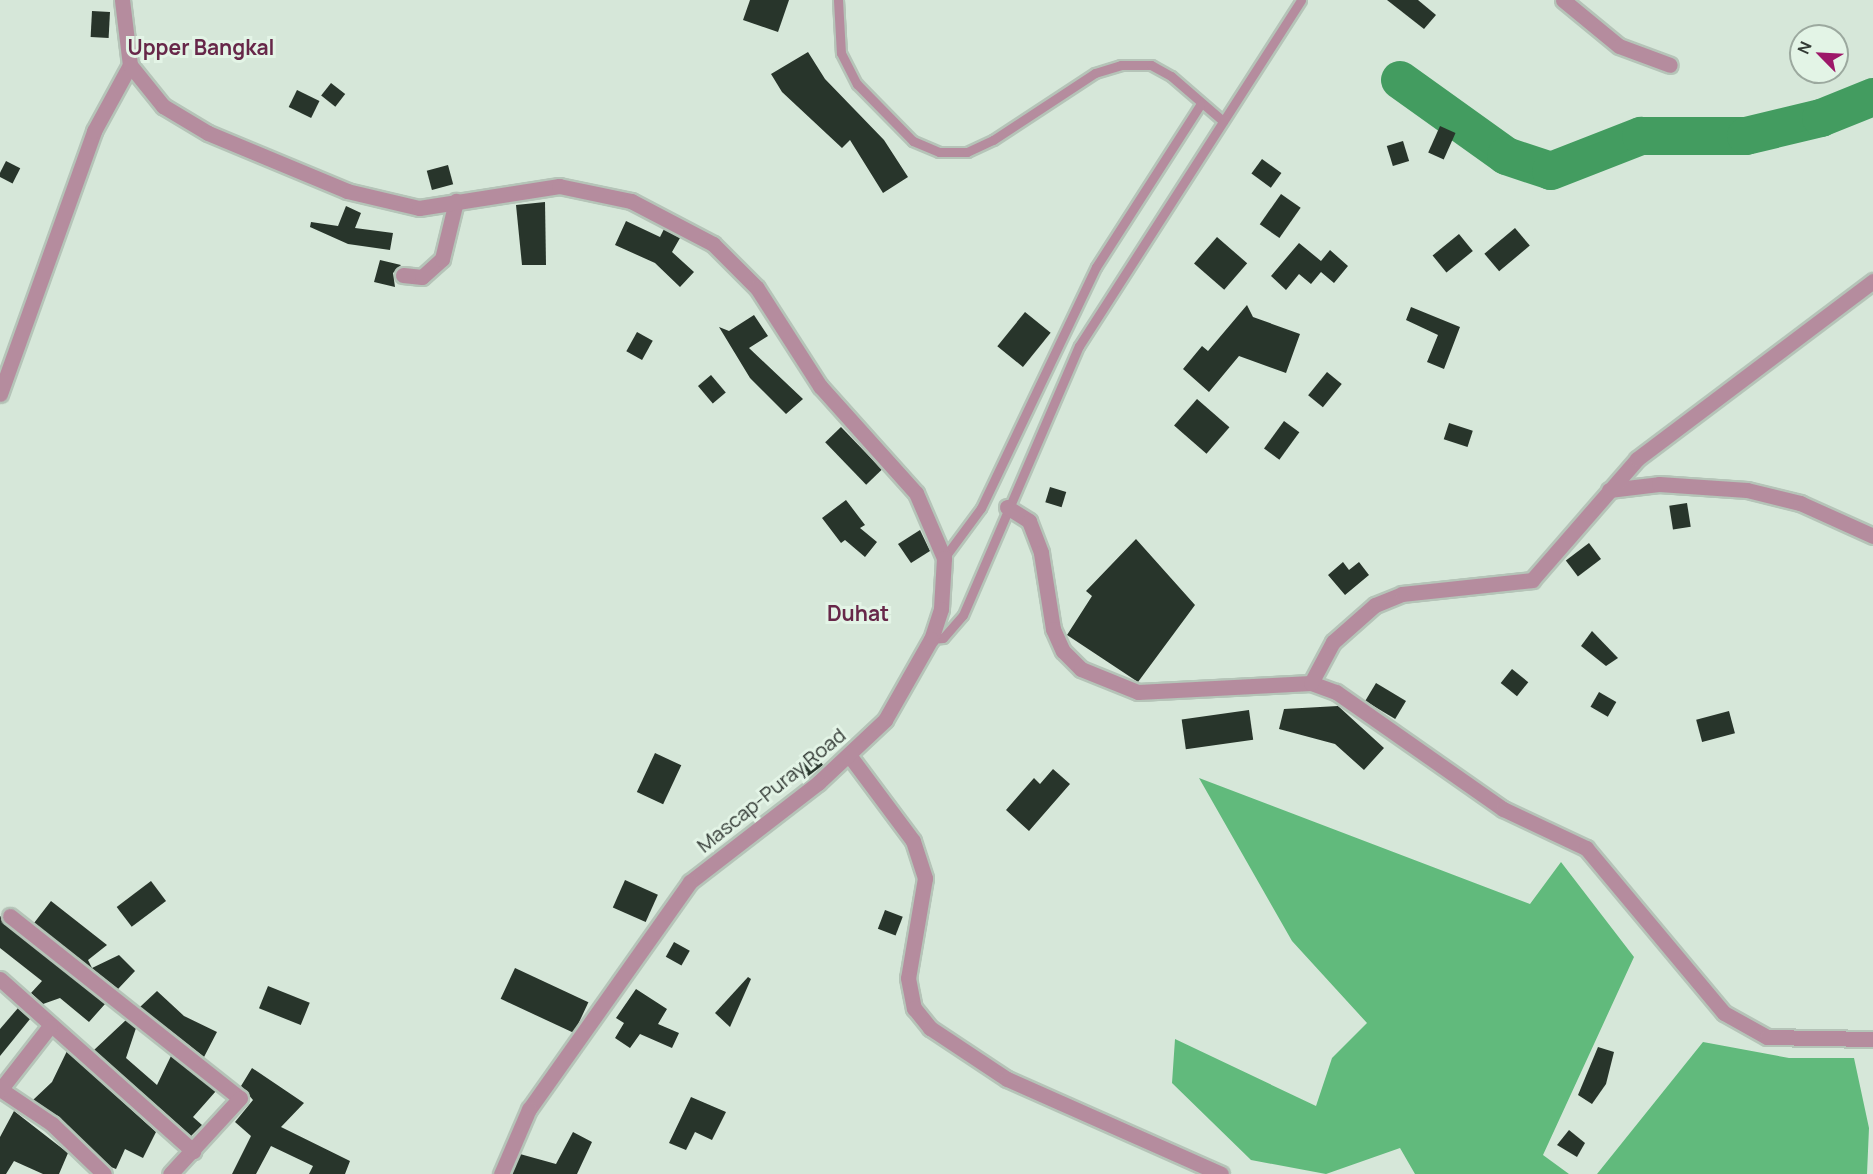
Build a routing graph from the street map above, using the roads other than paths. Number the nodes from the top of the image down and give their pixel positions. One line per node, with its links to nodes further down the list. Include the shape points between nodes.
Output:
1 (122, 0): 5 (street)
2 (838, 0): 7 (lane, via 840,53 857,84 914,141 939,152 967,152 1095,73 1121,65 1150,65 1171,76)
3 (1301, 0): 8 (lane)
4 (1563, 0): 6 (street, via 1618,46 1640,59)
5 (130, 65): 9 (street, Mascap-Puray Road, via 163,106 208,133 347,191 419,208); 12 (street, via 94,131)
6 (1670, 65)
7 (1200, 105): 8 (lane); 16 (lane, via 1096,267 981,508)
8 (1222, 121): 14 (lane, via 1079,346)
9 (456, 201): 10 (street, via 442,259 422,277); 16 (street, Mascap-Puray Road, via 559,186 631,201 713,244 757,288 820,386 916,493)
10 (403, 275)
11 (1873, 281): 13 (street, via 1814,330 1672,429)
12 (0, 394)
13 (1609, 490): 15 (street, via 1659,484 1747,490 1800,503); 18 (street, via 1532,580 1402,594 1375,605 1333,642)
14 (1007, 507): 17 (lane, via 963,615 952,631); 18 (street, via 1032,527 1053,629 1063,651 1081,669 1138,692)
15 (1873, 536)
16 (944, 558): 17 (street, Mascap-Puray Road, via 941,609)
17 (931, 639): 19 (street, Mascap-Puray Road, via 885,720)
18 (1311, 683): 23 (street, via 1355,702 1503,809 1586,848 1724,1013 1767,1037)
19 (849, 755): 28 (street, Mascap-Puray Road, via 690,882 529,1109); 29 (street, via 913,841 925,878 908,978 914,1008 930,1029 1007,1079)
20 (10, 916): 25 (street, via 240,1098)
21 (0, 979): 22 (street)
22 (50, 1026): 24 (street); 25 (street)
23 (1873, 1039)
24 (0, 1090): 26 (street, via 52,1124)
25 (193, 1151): 27 (street)
26 (104, 1174)
27 (170, 1174)
28 (501, 1174)
29 (1221, 1174)

